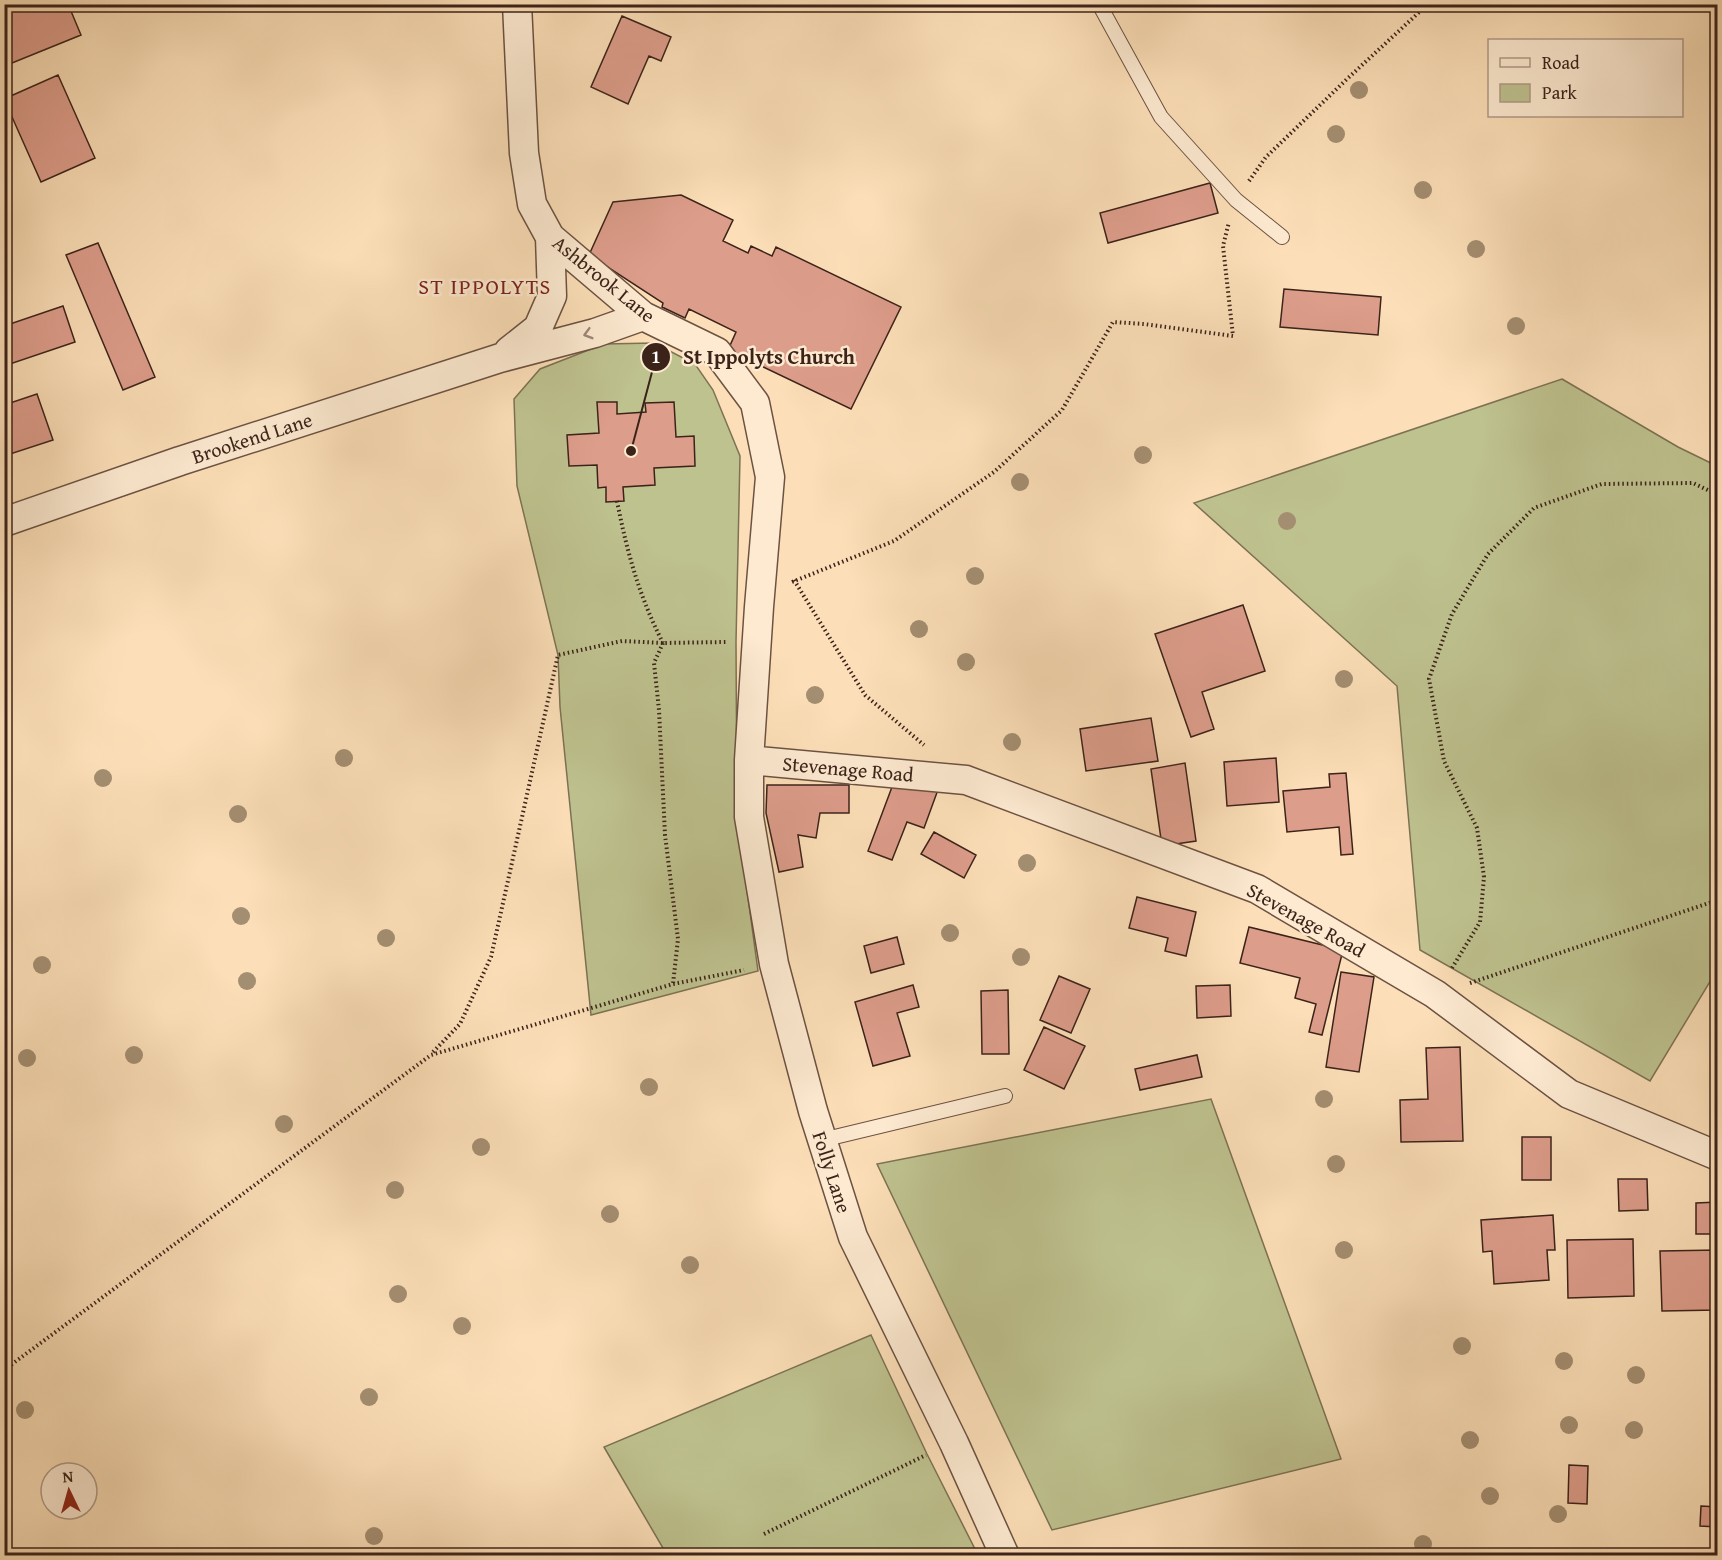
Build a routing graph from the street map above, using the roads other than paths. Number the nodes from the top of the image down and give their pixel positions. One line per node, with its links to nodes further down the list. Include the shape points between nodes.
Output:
1 (517, 4): 3 (street, Ashbrook Lane, via 524,153 532,204)
2 (1098, 4): 4 (lane, via 1161,117 1236,200)
3 (550, 237): 5 (street, Ashbrook Lane); 6 (street, Brookend Lane, via 552,296 538,328)
4 (1282, 237)
5 (643, 316): 6 (street, Brookend Lane, one-way to 6); 8 (street, Ashbrook Lane, via 717,352 755,403 770,477)
6 (500, 358): 7 (street, Brookend Lane)
7 (4, 522)
8 (749, 760): 10 (street, Folly Lane, via 749,818 774,964); 11 (street, Stevenage Road, via 966,780 1257,889 1435,994 1569,1094)
9 (1005, 1096): 10 (lane)
10 (822, 1140): 12 (street, Folly Lane, via 853,1237)
11 (1718, 1156)
12 (1005, 1556)

